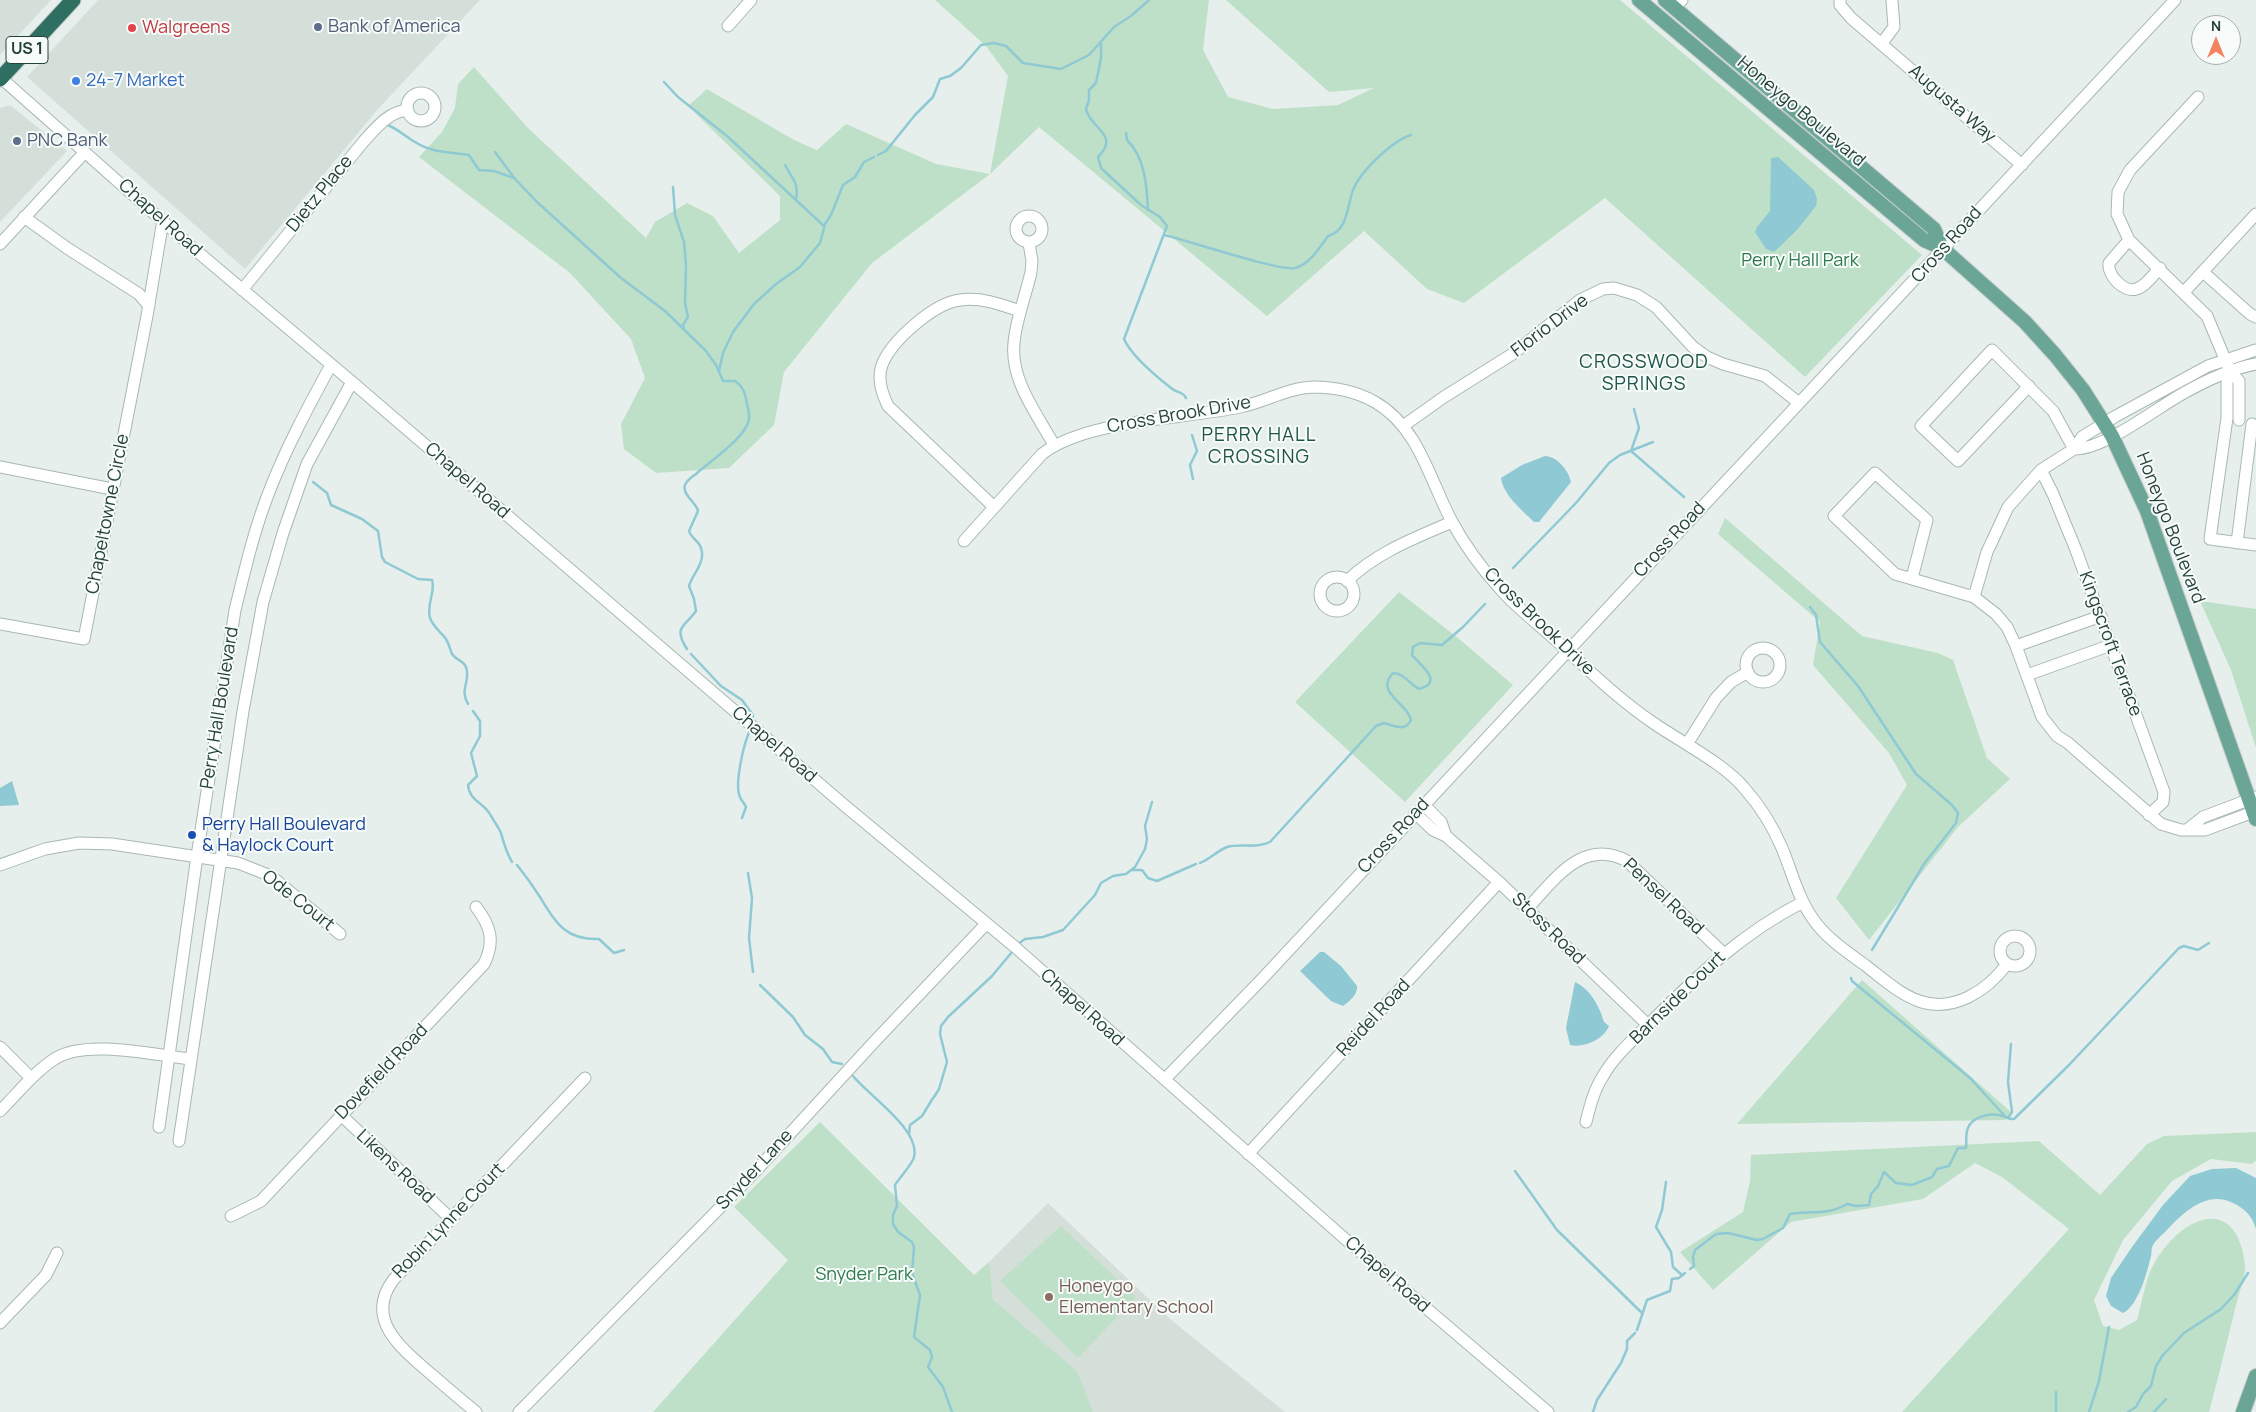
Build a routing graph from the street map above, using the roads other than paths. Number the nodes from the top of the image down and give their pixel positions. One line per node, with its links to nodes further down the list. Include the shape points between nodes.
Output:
1 (73, 0): 10 (highway, US 1)
2 (751, 0): 8 (street)
3 (1639, 0): 21 (main road, Honeygo Boulevard, via 1924,240)
4 (1840, 0): 9 (street, Augusta Way, via 1845,13)
5 (1892, 0): 9 (street, via 1894,27)
6 (2174, 0): 14 (street, Cross Road)
7 (1674, 3): 21 (main road, Honeygo Boulevard, via 1934,229)
8 (728, 26)
9 (1882, 43): 14 (street, Augusta Way)
10 (0, 78): 13 (street, Chapel Road)
11 (2198, 97): 18 (street, via 2123,181 2118,192 2117,214)
12 (408, 110): 24 (street, Dietz Place, via 399,110 364,141)
13 (85, 152): 16 (street); 17 (street, Chapel Road)
14 (2022, 165): 21 (street, Cross Road)
15 (2256, 214): 23 (street)
16 (24, 217): 20 (street); 26 (street, via 140,294)
17 (163, 220): 24 (street, Chapel Road); 26 (street, Chapeltowne Circle)
18 (2129, 240): 22 (street); 22 (street, via 2109,263 2112,276 2126,288 2134,290)
19 (1030, 243): 27 (street, via 1031,272)
20 (0, 244)
21 (1942, 248): 35 (street, Cross Road); 37 (main road, Honeygo Boulevard, via 2025,322 2055,355)
22 (2160, 268): 25 (street)
23 (2203, 272): 25 (street); 28 (street)
24 (242, 290): 31 (street, Chapel Road)
25 (2184, 292): 32 (street, via 2207,316)
26 (148, 306): 45 (street, Chapeltowne Circle)
27 (1020, 311): 41 (street, via 1014,344 1017,370 1023,390); 46 (street, via 982,300 945,304 930,312 908,332 888,354 881,372 881,390 895,415)
28 (2256, 316)
29 (2256, 350): 32 (street)
30 (2256, 364): 32 (street)
31 (331, 365): 33 (street, Chapel Road); 67 (street, Perry Hall Boulevard, via 284,455 268,494 244,572 235,610)
32 (2227, 366): 36 (street, via 2239,381); 37 (street, via 2187,376); 40 (street)
33 (352, 382): 68 (street, Perry Hall Boulevard, via 307,464 262,602); 74 (street, Chapel Road)
34 (2029, 386): 34 (street, via 1992,350 1921,426 1958,461); 42 (street, via 2053,411)
35 (1799, 403): 39 (street, Florio Drive, via 1765,376 1707,357 1693,347 1656,307 1637,294 1614,288 1603,289 1580,300 1514,353); 58 (street, Cross Road)
36 (2233, 419): 38 (street); 49 (street, via 2210,539)
37 (2104, 422): 40 (main road, Honeygo Boulevard); 42 (street, via 2082,437)
38 (2254, 424): 49 (street)
39 (1403, 426): 41 (street, Cross Brook Drive, via 1388,410 1371,400 1346,390 1315,387 1290,390 1226,410 1096,431); 47 (street, Cross Brook Drive, via 1417,445)
40 (2112, 436): 42 (street, via 2084,450); 63 (main road, Honeygo Boulevard, via 2147,511)
41 (1054, 445): 46 (street, Cross Brook Drive)
42 (2074, 449): 44 (street)
43 (0, 467): 45 (street)
44 (2041, 470): 53 (street, via 2008,507 1987,552); 54 (street, Kingscroft Terrace)
45 (112, 489): 55 (street, Chapeltowne Circle, via 84,639)
46 (993, 506): 48 (street, Cross Brook Drive)
47 (1452, 522): 52 (street, via 1386,551 1363,565); 58 (street, Cross Brook Drive, via 1471,553 1505,594)
48 (964, 541)
49 (2237, 543): 50 (street)
50 (2256, 545)
51 (1912, 578): 51 (street, via 1895,574 1834,516 1875,473 1927,520); 53 (street)
52 (1347, 581)
53 (1974, 597): 57 (street, via 1996,614)
54 (2101, 616): 56 (street, Kingscroft Terrace); 57 (street)
55 (0, 624)
56 (2111, 645): 60 (street); 65 (street, Kingscroft Terrace, via 2164,792 2162,802)
57 (2016, 646): 60 (street)
58 (1568, 650): 61 (street, Cross Brook Drive, via 1614,694); 62 (street, Cross Road)
59 (1748, 672): 61 (street, via 1731,682 1716,698)
60 (2028, 676): 65 (street, via 2042,717 2057,736)
61 (1687, 744): 71 (street, Cross Brook Drive, via 1743,785 1760,808 1772,826)
62 (1423, 804): 64 (street, Cross Road); 66 (street, Stoss Road, via 1441,822)
63 (2254, 808): 65 (street, via 2205,830 2171,828)
64 (1415, 814): 66 (street, Stoss Road, via 1433,830); 84 (street, Cross Road)
65 (2149, 815)
66 (1446, 836): 70 (street, Stoss Road)
67 (197, 856): 68 (street, Ode Court); 69 (street, Ode Court, via 112,844 79,843 46,849); 80 (street, Perry Hall Boulevard)
68 (221, 860): 75 (street, Ode Court, via 253,867 271,876); 81 (street, Perry Hall Boulevard)
69 (0, 865)
70 (1499, 882): 73 (street, Stoss Road); 90 (street, Reidel Road)
71 (1803, 902): 76 (street, Barnside Court, via 1754,930); 77 (street, Cross Brook Drive, via 1826,934 1905,994 1920,1001 1941,1004 1968,998 1991,983)
72 (476, 908): 86 (street, Dovefield Road, via 486,919 492,939 484,964)
73 (1528, 908): 76 (street, Pensel Road, via 1569,865 1580,858 1617,855); 78 (street, Stoss Road)
74 (986, 924): 84 (street, Chapel Road); 97 (street, Snyder Lane, via 751,1176)
75 (340, 934)
76 (1723, 954): 78 (street, Barnside Court)
77 (2006, 964)
78 (1648, 1024): 87 (street, Barnside Court, via 1604,1074)
79 (0, 1047): 82 (street)
80 (170, 1056): 81 (street); 82 (street, via 103,1048 79,1049 55,1059); 88 (street, Perry Hall Boulevard)
81 (192, 1059): 89 (street, Perry Hall Boulevard)
82 (30, 1078): 85 (street)
83 (585, 1078): 92 (street, Robin Lynne Court)
84 (1165, 1079): 90 (street, Chapel Road)
85 (0, 1111)
86 (341, 1115): 91 (street, Dovefield Road, via 261,1201); 92 (street, Likens Road)
87 (1586, 1122)
88 (159, 1127)
89 (179, 1141)
90 (1248, 1154): 98 (street, Chapel Road)
91 (230, 1216)
92 (450, 1218): 96 (street, Robin Lynne Court, via 388,1286 382,1299 383,1314 388,1330 401,1348)
93 (57, 1253): 94 (street, via 46,1275)
94 (0, 1323)
95 (2256, 1376): 99 (main road)
96 (476, 1412)
97 (519, 1412)
98 (1548, 1412)
99 (2243, 1412)

